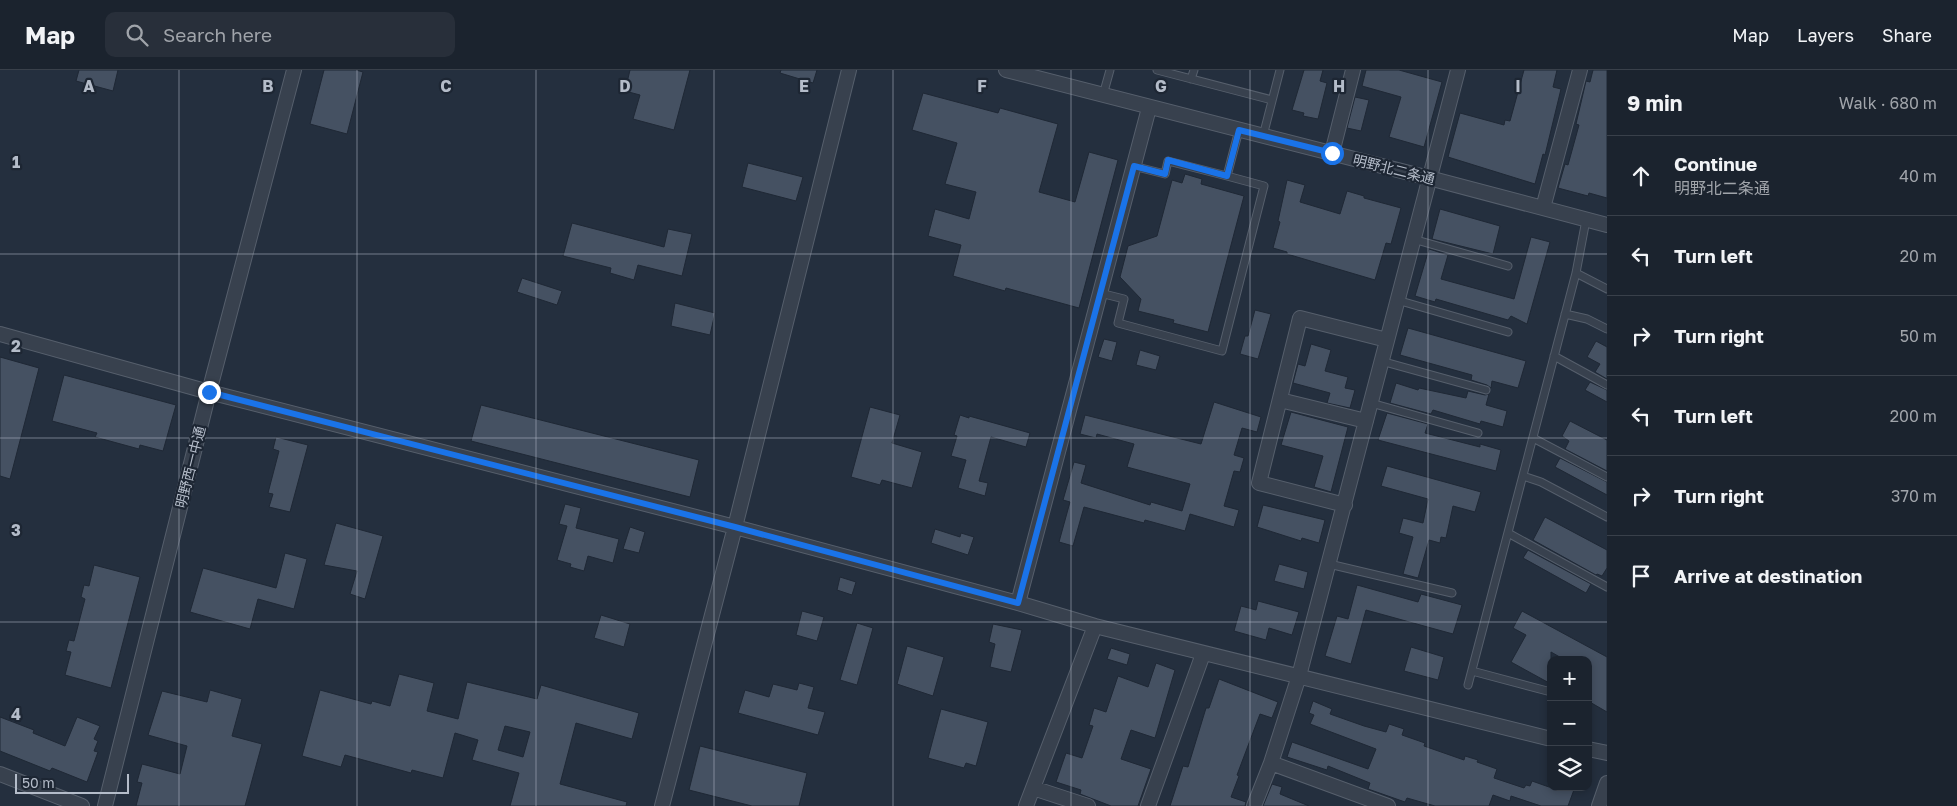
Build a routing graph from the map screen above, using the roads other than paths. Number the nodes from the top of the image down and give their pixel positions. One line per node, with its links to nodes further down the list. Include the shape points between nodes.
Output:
1 (294, 70): 39 (street, 明野西一中通)
2 (849, 70): 49 (street)
3 (1008, 70): 12 (street, 明野北二条通)
4 (1110, 70): 12 (lane)
5 (1157, 70): 11 (lane)
6 (1194, 70): 11 (lane)
7 (1280, 70): 13 (lane)
8 (1353, 70): 17 (street)
9 (1458, 70): 20 (street)
10 (1580, 70): 21 (street)
11 (1191, 79): 13 (lane)
12 (1103, 96): 14 (street, 明野北二条通)
13 (1272, 100): 16 (lane)
14 (1149, 108): 15 (street, 明野北二条通); 18 (street)
15 (1239, 130): 16 (street, 明野北二条通); 19 (lane)
16 (1263, 136): 17 (street, 明野北二条通)
17 (1332, 153): 20 (street, 明野北二条通)
18 (1134, 166): 19 (lane, via 1165,174 1168,160); 28 (street)
19 (1227, 176): 28 (lane, via 1264,186 1222,351 1118,324 1124,299)
20 (1429, 178): 21 (street, 明野北二条通); 24 (street)
21 (1543, 208): 22 (street, 明野北二条通)
22 (1586, 220): 23 (street, 明野北二条通); 26 (lane)
23 (1607, 225)
24 (1413, 239): 25 (lane); 29 (street)
25 (1508, 266)
26 (1576, 273): 27 (lane); 30 (lane)
27 (1607, 289)
28 (1100, 293): 54 (street)
29 (1397, 300): 32 (lane); 34 (street)
30 (1565, 314): 31 (lane, via 1587,318); 35 (lane)
31 (1607, 329)
32 (1508, 332)
33 (0, 334): 39 (street)
34 (1387, 340): 36 (street); 40 (street, via 1300,318)
35 (1554, 356): 37 (lane); 44 (lane)
36 (1382, 361): 38 (lane); 41 (street)
37 (1607, 385)
38 (1486, 390)
39 (209, 392): 49 (street); 70 (street, 明野西一中通)
40 (1280, 400): 42 (street); 47 (street, via 1259,483)
41 (1371, 403): 42 (street); 43 (lane)
42 (1366, 421): 47 (street)
43 (1478, 433)
44 (1533, 438): 45 (lane); 46 (lane)
45 (1523, 476): 48 (lane, via 1541,482); 50 (lane)
46 (1607, 478)
47 (1345, 505): 51 (street)
48 (1607, 517)
49 (735, 527): 54 (street); 71 (street)
50 (1508, 533): 52 (lane); 57 (lane)
51 (1329, 564): 53 (lane); 58 (street)
52 (1607, 587)
53 (1452, 594)
54 (1018, 603): 55 (street)
55 (1095, 626): 56 (street); 67 (street)
56 (1203, 654): 58 (street); 74 (street)
57 (1472, 671): 59 (lane); 60 (lane)
58 (1299, 676): 61 (street); 64 (street)
59 (1468, 685)
60 (1547, 691)
61 (1547, 738)
62 (1592, 749): 63 (street)
63 (1607, 753)
64 (1272, 763): 68 (street); 75 (street)
65 (0, 774): 69 (street)
66 (1607, 783): 77 (street)
67 (1033, 788): 72 (street); 73 (street)
68 (1368, 803): 76 (street)
69 (82, 806)
70 (105, 806)
71 (662, 806)
72 (1026, 806)
73 (1088, 806)
74 (1148, 806)
75 (1254, 806)
76 (1388, 806)
77 (1600, 806)

